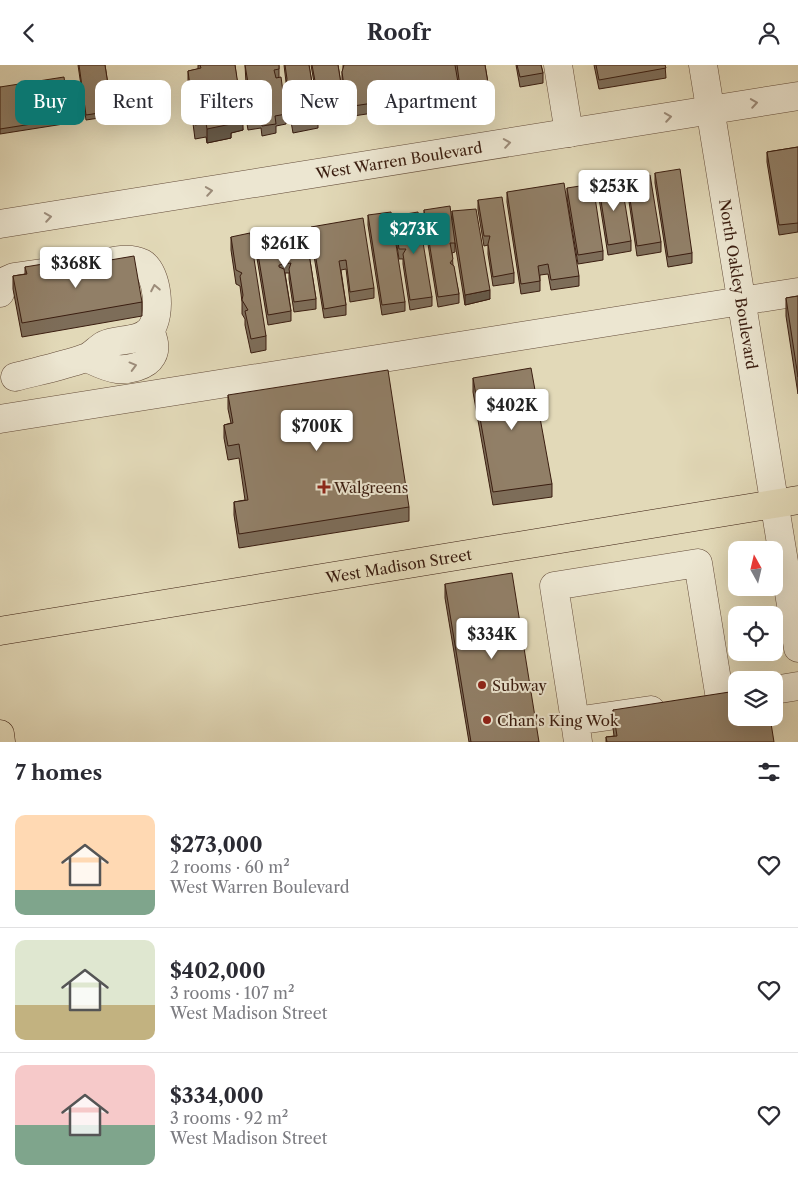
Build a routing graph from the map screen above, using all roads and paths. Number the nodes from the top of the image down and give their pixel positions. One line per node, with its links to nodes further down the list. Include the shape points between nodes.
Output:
1 (558, 65): 5 (street)
2 (703, 65): 4 (street, North Oakley Boulevard)
3 (798, 96): 4 (street, West Warren Boulevard, one-way to 3)
4 (710, 110): 5 (street, West Warren Boulevard, one-way to 4); 9 (street, North Oakley Boulevard)
5 (569, 133): 6 (street, West Warren Boulevard, one-way to 5)
6 (0, 224)
7 (798, 292): 9 (street)
8 (0, 293): 10 (street, one-way to 8, via 87,358 116,369 145,363 152,356 154,343 150,330 157,315 157,300 152,276 143,264 127,259 14,277 5,281)
9 (742, 301): 11 (street); 12 (street, North Oakley Boulevard)
10 (15, 377)
11 (0, 419)
12 (786, 502): 13 (main road, West Madison Street); 14 (street, North Oakley Boulevard)
13 (0, 631)
14 (798, 647)
15 (798, 687): 16 (street)
16 (783, 689)
17 (719, 699): 19 (street, via 698,563 554,586)
18 (671, 707): 19 (street)
19 (577, 732)
20 (0, 734): 21 (main road)
21 (1, 742)

